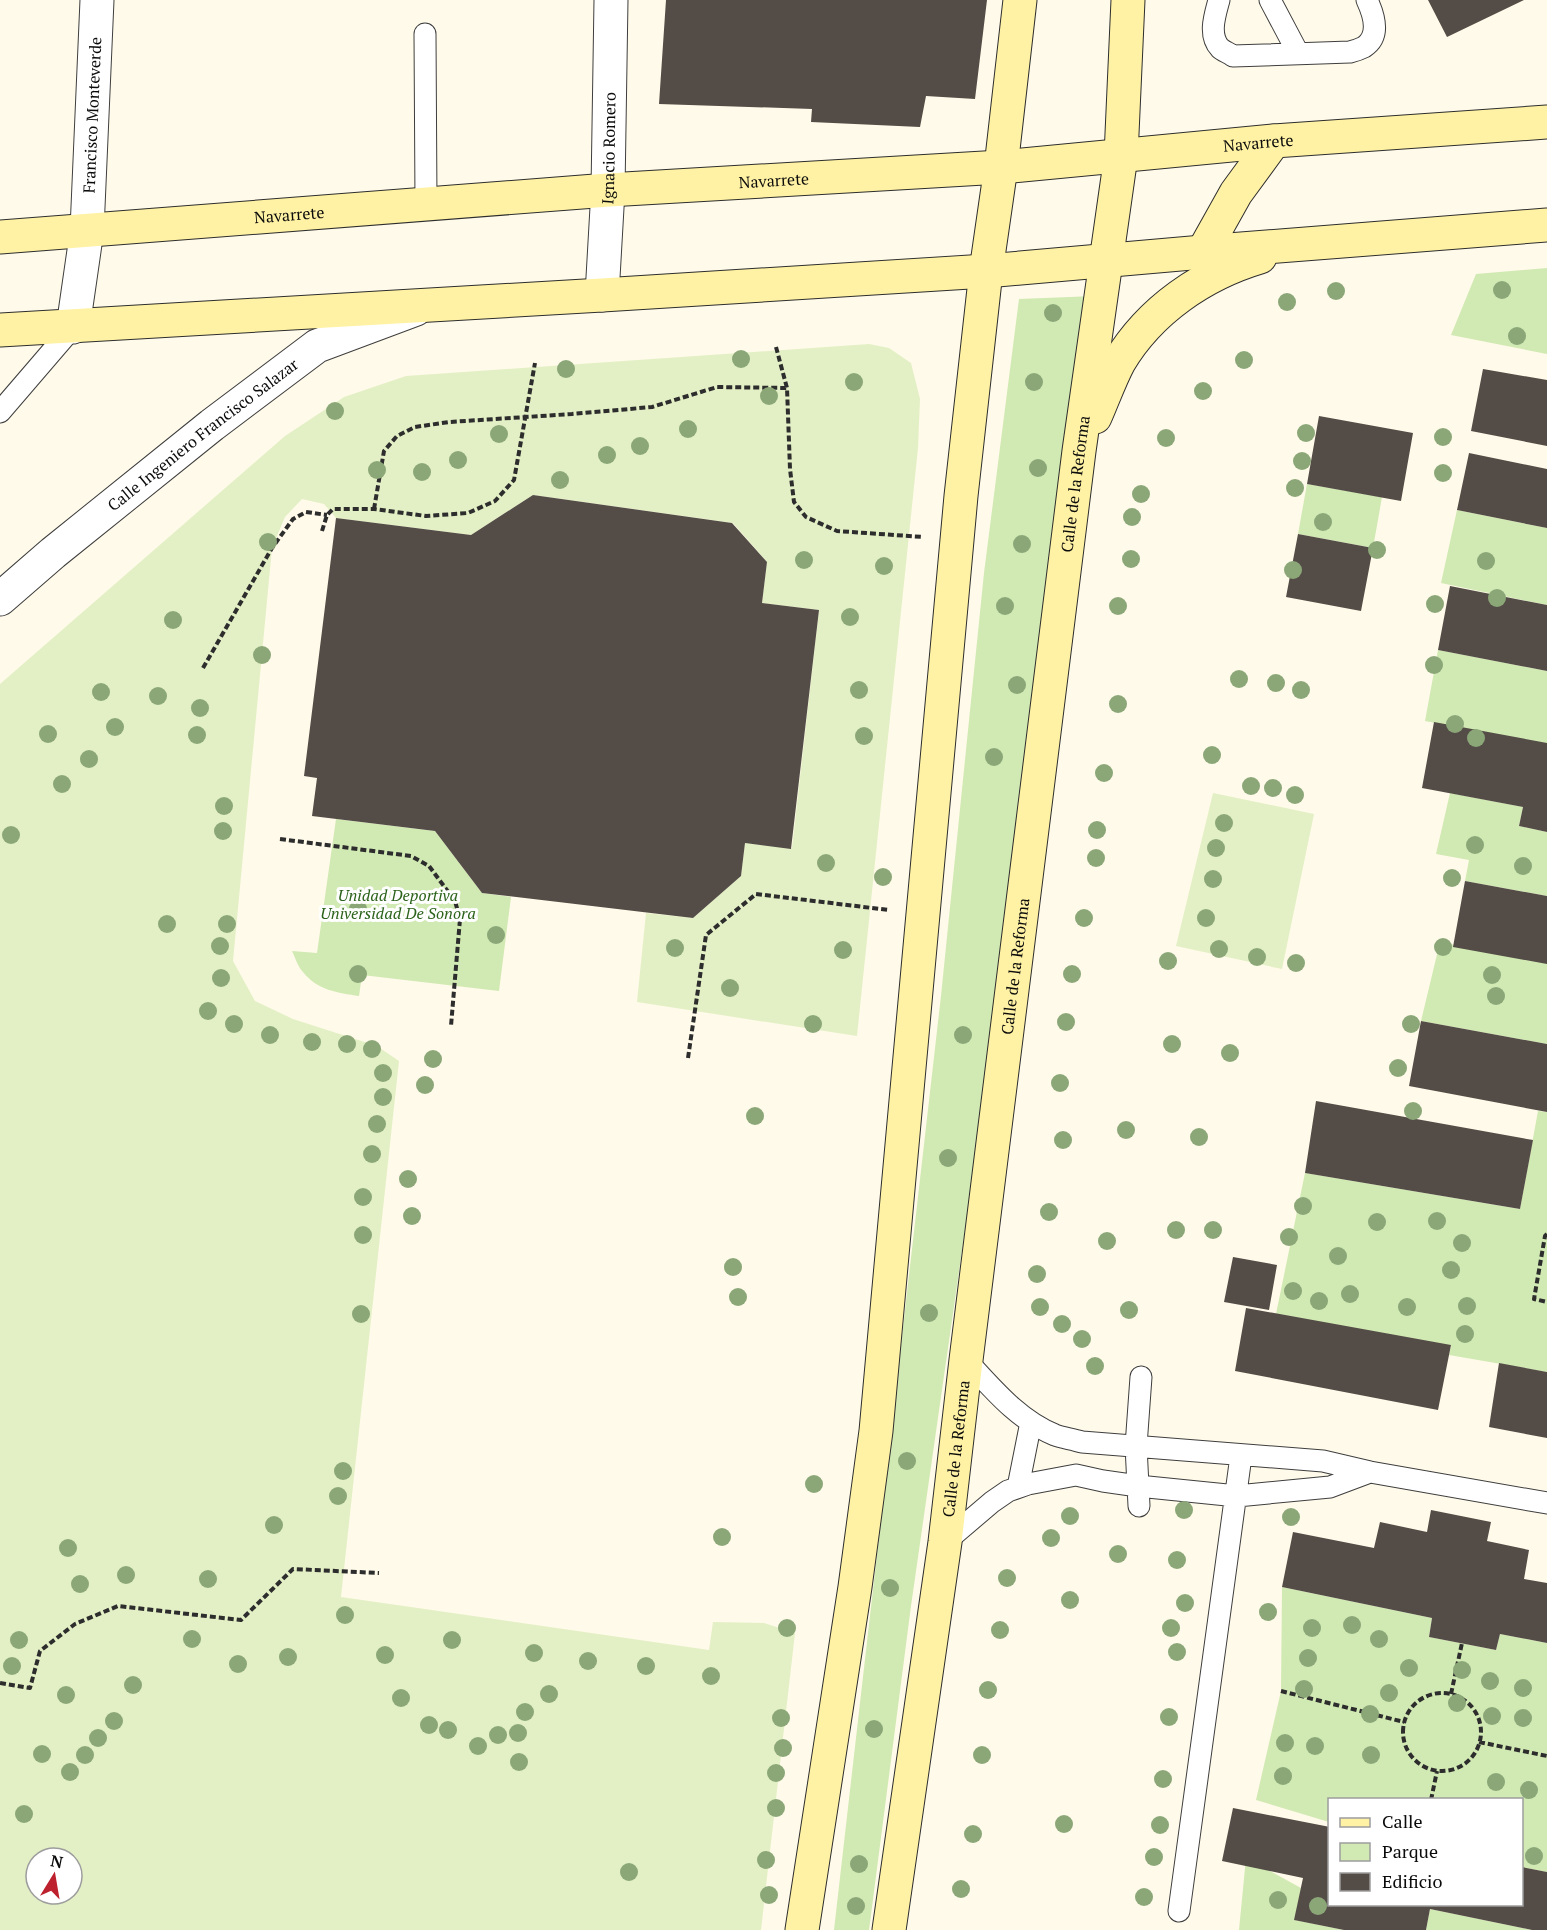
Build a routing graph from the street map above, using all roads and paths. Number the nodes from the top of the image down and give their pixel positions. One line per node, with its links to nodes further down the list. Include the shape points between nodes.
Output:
1 (97, 0): 17 (street, Francisco Monteverde)
2 (611, 0): 14 (street, Ignacio Romero)
3 (1020, 0): 13 (main road)
4 (1128, 0): 12 (main road, Calle de la Reforma)
5 (1219, 0): 9 (lane, via 1213,35 1219,47 1233,56)
6 (1270, 0): 9 (lane)
7 (1367, 0): 9 (lane, via 1375,24 1365,47 1350,52)
8 (425, 34): 15 (lane)
9 (1298, 54)
10 (1547, 122): 11 (main road, Navarrete)
11 (1274, 141): 12 (main road, Navarrete); 20 (main road, via 1236,193)
12 (1121, 156): 13 (main road, Navarrete); 21 (main road, Calle de la Reforma)
13 (1001, 167): 14 (main road, Navarrete); 22 (main road)
14 (608, 190): 15 (main road, Navarrete); 23 (street, Ignacio Romero)
15 (426, 204): 17 (main road, Navarrete)
16 (1547, 225): 19 (main road)
17 (87, 230): 18 (main road, Navarrete); 25 (street, Francisco Monteverde)
18 (0, 237)
19 (1309, 243): 20 (main road); 32 (main road, via 1209,277 1157,315 1119,363)
20 (1203, 252): 21 (main road)
21 (1106, 261): 22 (main road); 32 (main road, Calle de la Reforma)
22 (986, 271): 23 (main road); 36 (main road)
23 (602, 296): 24 (main road)
24 (427, 305): 25 (main road); 37 (street, Calle Ingeniero Francisco Salazar, via 317,346 212,425)
25 (73, 327): 26 (main road); 30 (lane)
26 (0, 330)
27 (776, 347): 29 (path)
28 (535, 363): 31 (path)
29 (787, 387): 31 (path, via 717,387 652,407); 36 (path, via 794,502 806,517 837,531)
30 (0, 412)
31 (525, 417): 33 (path, via 415,427 398,436 384,451); 33 (path, via 514,480 495,501 468,513 426,516)
32 (1080, 451): 45 (main road, Calle de la Reforma)
33 (374, 509): 34 (path, via 333,509)
34 (327, 515): 35 (path); 38 (path, via 306,512 293,519)
35 (322, 531)
36 (957, 539): 40 (main road)
37 (0, 599)
38 (202, 668)
39 (280, 839): 41 (path, via 411,856 429,866 455,901 460,919)
40 (923, 914): 42 (path, via 756,894 706,935); 67 (main road, via 876,1431)
41 (451, 1026)
42 (688, 1058)
43 (1546, 1235): 44 (path, via 1534,1299)
44 (1547, 1302)
45 (966, 1360): 47 (lane, via 1011,1408); 55 (main road, Calle de la Reforma)
46 (1141, 1377): 48 (lane)
47 (1030, 1422): 48 (lane, via 1082,1442); 51 (lane)
48 (1136, 1446): 49 (lane); 52 (lane)
49 (1242, 1456): 50 (lane, via 1323,1461); 53 (lane)
50 (1370, 1472): 53 (lane, via 1330,1487); 54 (lane)
51 (1018, 1487): 52 (lane, via 1076,1475); 55 (lane, via 992,1502)
52 (1138, 1496): 53 (lane)
53 (1237, 1496): 66 (lane)
54 (1547, 1503)
55 (945, 1542): 68 (main road, Calle de la Reforma)
56 (379, 1573): 58 (path, via 293,1569 241,1620 118,1606 75,1624 40,1651 30,1688)
57 (1462, 1643): 60 (path)
58 (0, 1683)
59 (1281, 1691): 61 (path)
60 (1451, 1694): 61 (path, via 1424,1697 1413,1705); 62 (path, via 1473,1709 1479,1721)
61 (1404, 1722): 64 (path, via 1407,1751 1415,1761)
62 (1479, 1742): 63 (path); 64 (path, via 1471,1758 1461,1766)
63 (1547, 1756)
64 (1437, 1771): 65 (path)
65 (1431, 1798)
66 (1179, 1911)
67 (802, 1930)
68 (889, 1930)

